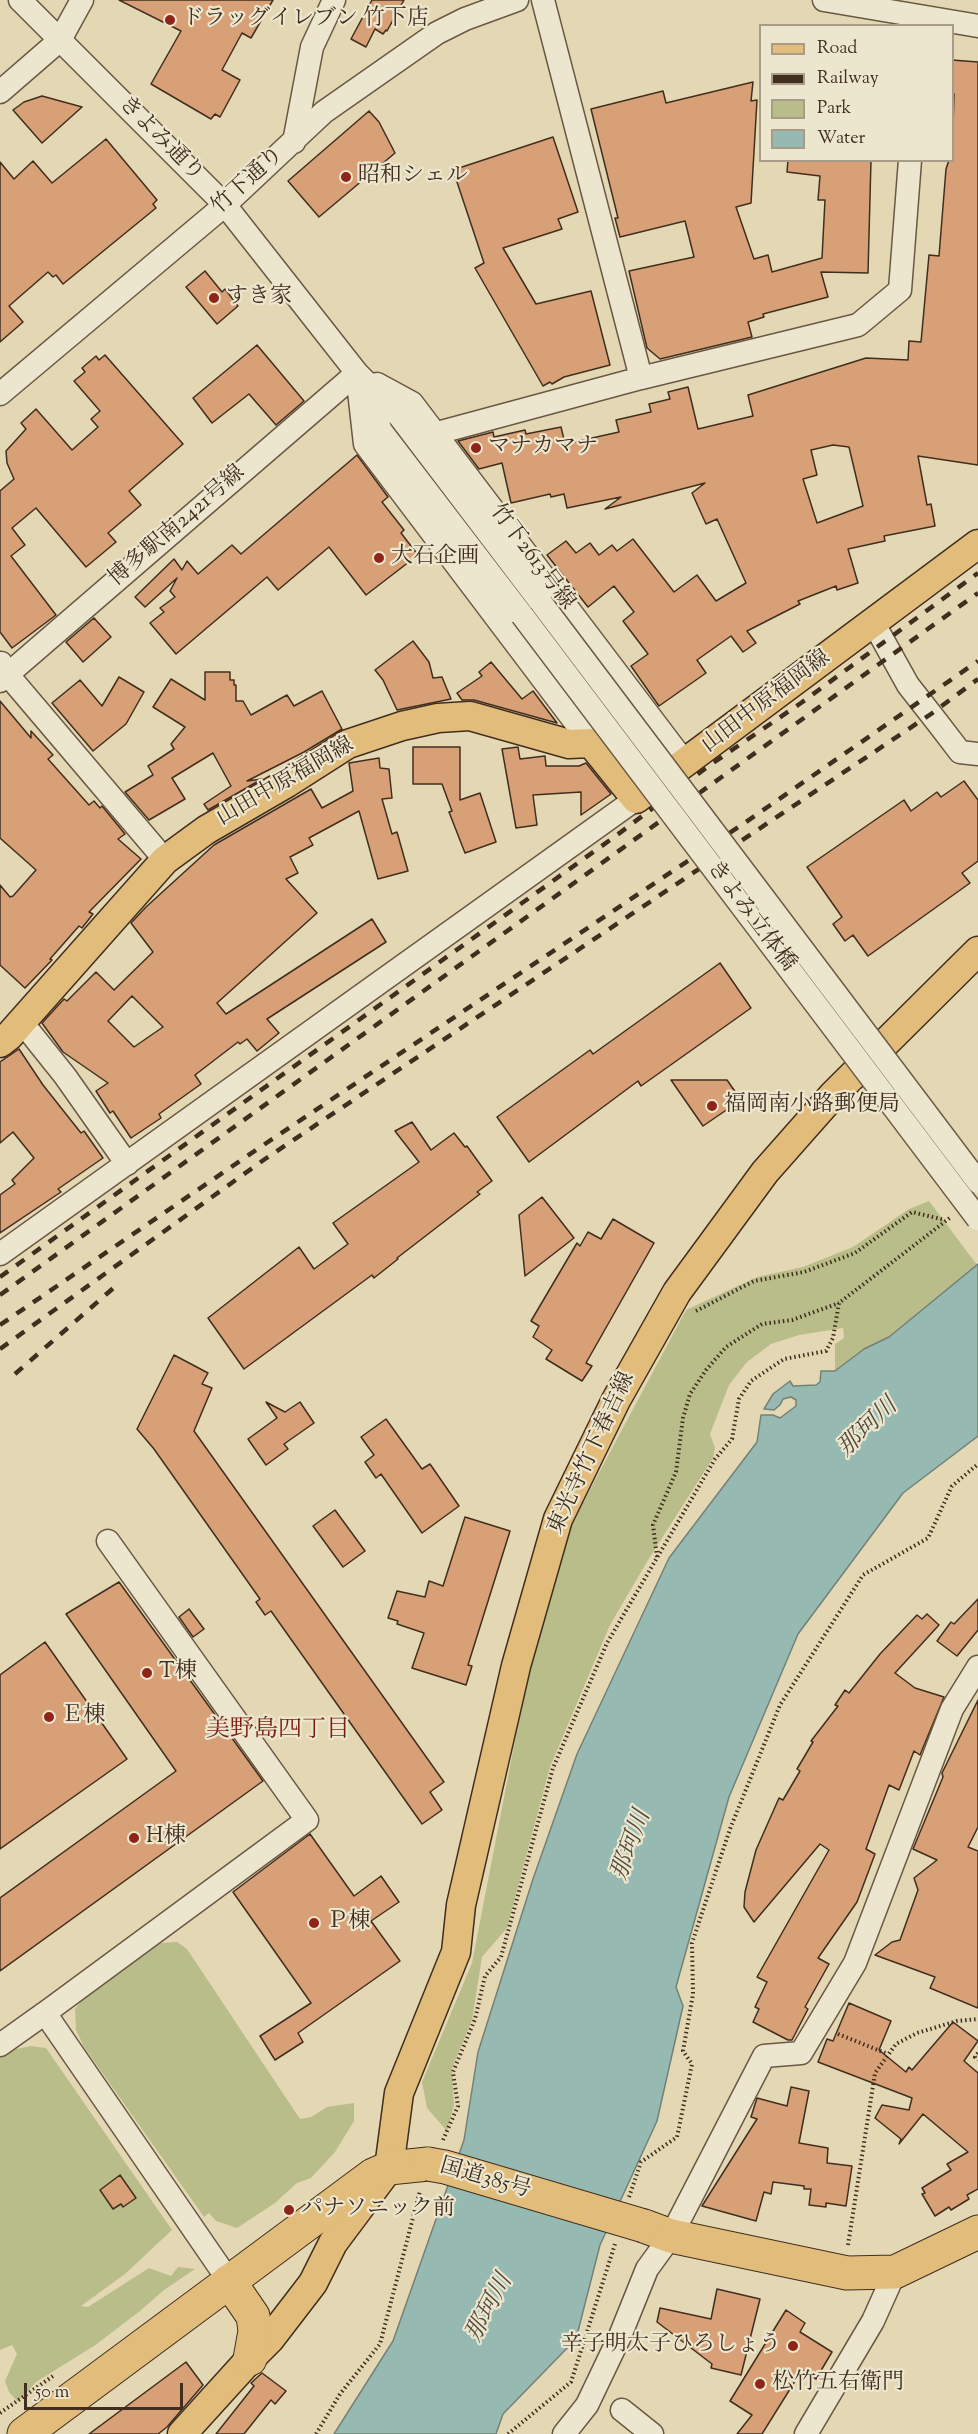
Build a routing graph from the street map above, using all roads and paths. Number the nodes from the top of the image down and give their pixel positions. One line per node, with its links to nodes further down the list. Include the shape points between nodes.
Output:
1 (20, 0): 9 (street, きよみ通り)
2 (82, 0): 9 (street)
3 (334, 0): 11 (street, via 312,47)
4 (517, 0): 11 (street, 竹下通り, via 437,33 324,112)
5 (543, 0): 15 (street)
6 (824, 0): 7 (street)
7 (920, 21): 8 (street)
8 (978, 26)
9 (60, 40): 10 (street); 13 (street, きよみ通り)
10 (0, 92)
11 (294, 142): 13 (street, 竹下通り)
12 (910, 162): 15 (street, via 900,290 858,325)
13 (225, 205): 14 (street, きよみ通り); 16 (street, 竹下通り)
14 (357, 373): 17 (street, 竹下2613号線, via 412,403); 19 (street, きよみ通り, via 400,417); 20 (street, きよみ通り, via 381,431); 22 (street, 博多駅南2421号線); 23 (street, via 365,444)
15 (641, 378): 17 (street)
16 (0, 394)
17 (437, 433): 25 (street, 竹下2613号線)
18 (978, 544): 21 (main road, 山田中原福岡線)
19 (542, 604): 32 (street, きよみ立体橋, bridge)
20 (522, 615): 34 (street, きよみ立体橋, bridge)
21 (873, 622): 24 (street, via 908,685 960,752); 25 (main road, 山田中原福岡線)
22 (3, 673): 27 (street)
23 (591, 743): 26 (main road); 27 (main road, 山田中原福岡線, via 569,744 470,716 402,726 348,744 206,830)
24 (978, 754)
25 (686, 764): 26 (main road, 山田中原福岡線)
26 (636, 799): 31 (street)
27 (165, 860): 29 (main road, 山田中原福岡線)
28 (978, 951): 51 (main road, 東光寺竹下春吉線, via 833,1095 765,1172 676,1292 616,1400 558,1519 513,1678 461,1905 456,1952 399,2093)
29 (21, 1021): 30 (main road, 山田中原福岡線); 31 (street)
30 (0, 1043)
31 (127, 1164): 36 (street)
32 (978, 1182)
33 (954, 1214): 35 (path)
34 (978, 1219)
35 (946, 1220): 37 (path); 38 (path, via 912,1212 855,1253 804,1272 754,1281 700,1307)
36 (0, 1254)
37 (839, 1303): 41 (path, via 833,1338 826,1351 783,1359 751,1381 739,1400 732,1439 715,1459); 41 (path, via 792,1320 762,1324 726,1347 706,1370 690,1394 676,1472 653,1525)
38 (694, 1314)
39 (978, 1464): 52 (path, via 952,1486 928,1538 863,1575 780,1705 730,1829 692,1943 693,1994 683,2051 692,2064 677,2137 640,2162)
40 (108, 1541): 43 (street, via 307,1820)
41 (657, 1558): 50 (path, via 607,1643 553,1768 501,1957 485,1976 475,2019 453,2072 458,2106)
42 (978, 1667): 45 (street, via 952,1710 855,1963)
43 (45, 2013): 46 (street); 56 (street)
44 (978, 2019): 48 (path, via 917,2033)
45 (818, 2026): 48 (path); 52 (street, via 801,2053 764,2056)
46 (0, 2045)
47 (978, 2053): 49 (path)
48 (888, 2054): 54 (path, via 875,2073)
49 (978, 2060)
50 (430, 2164): 51 (highway, 国道385号); 52 (highway, 国道385号, bridge); 61 (path, via 380,2344 340,2394)
51 (389, 2168): 56 (highway, 国道385号, via 350,2191); 57 (main road, via 333,2243 313,2283)
52 (640, 2226): 55 (highway, 国道385号, via 847,2272); 62 (path, via 571,2382); 63 (street, via 647,2269 587,2405)
53 (978, 2232): 55 (highway, 国道385号)
54 (848, 2245)
55 (894, 2272): 65 (street, via 873,2321)
56 (229, 2282): 57 (highway, via 253,2316 255,2331); 59 (highway, 国道385号)
57 (250, 2359): 60 (main road)
58 (622, 2410): 64 (street)
59 (24, 2434)
60 (182, 2434)
61 (316, 2434)
62 (508, 2434)
63 (564, 2434)
64 (652, 2434)
65 (806, 2434)

